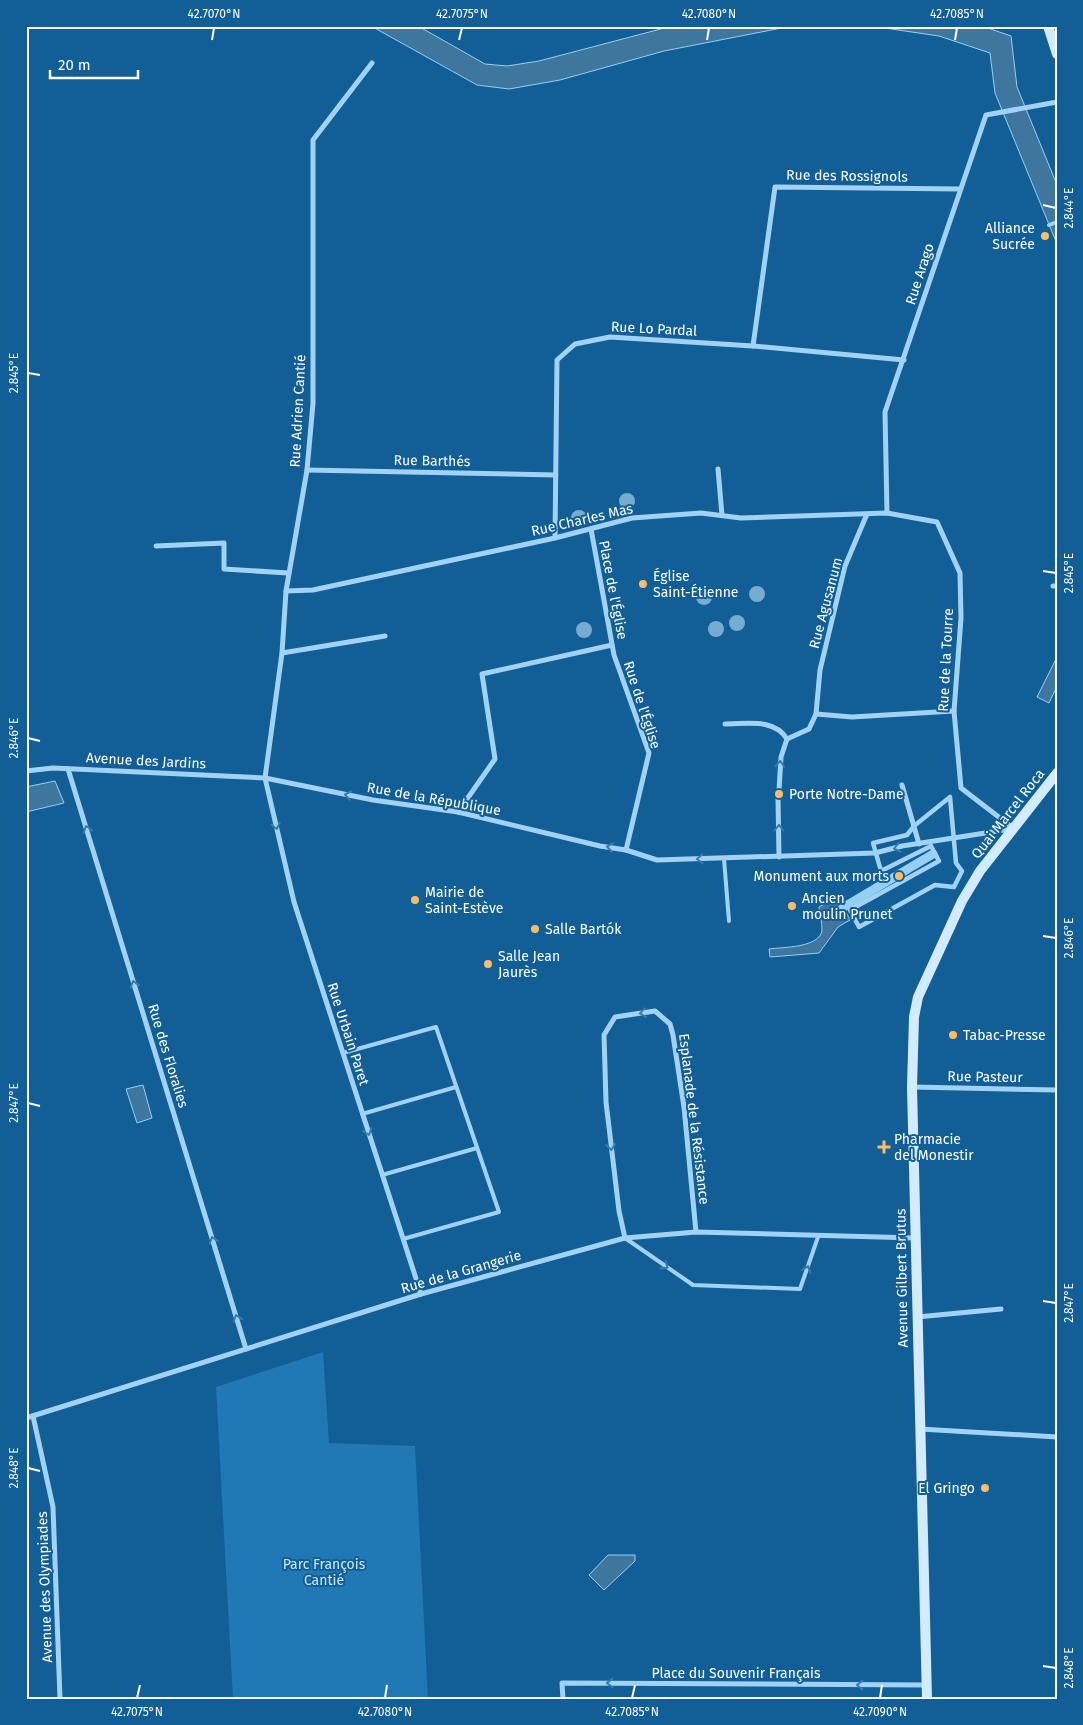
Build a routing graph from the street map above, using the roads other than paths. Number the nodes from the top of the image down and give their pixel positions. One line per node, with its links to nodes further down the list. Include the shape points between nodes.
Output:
1 (497, 26): 2 (street)
2 (504, 26)
3 (1048, 26): 4 (main road)
4 (1057, 54)
5 (372, 63): 13 (street, Rue Adrien Cantié, via 313,140 313,403)
6 (1057, 102): 7 (street, Rue Arago, via 986,115)
7 (960, 189): 10 (street, Rue des Rossignols, via 775,187); 11 (street, Rue Arago)
8 (1057, 222): 9 (lane)
9 (1049, 225)
10 (753, 346): 11 (street, Rue Lo Pardal); 14 (street, Rue Lo Pardal, via 610,337 575,344 557,360)
11 (904, 360): 16 (street, Rue Arago, via 885,412)
12 (718, 468): 17 (street)
13 (307, 470): 14 (street, Rue Barthés); 21 (street, Rue Adrien Cantié)
14 (556, 475): 19 (street, Rue Lo Pardal)
15 (867, 514): 16 (street, Rue Charles Mas); 17 (street, Rue Charles Mas); 28 (street, Rue Agusanum, via 845,566 820,670)
16 (887, 514): 27 (street, Rue de la Tourre, via 936,522 960,573 961,618)
17 (722, 516): 18 (street, Rue Charles Mas, via 701,513 632,518)
18 (591, 529): 19 (street, Rue Charles Mas); 24 (street, Place de l'Église)
19 (555, 538): 22 (street, Rue Charles Mas, via 313,590)
20 (156, 546): 21 (street, via 224,543 224,569)
21 (288, 573): 22 (street, Rue Adrien Cantié)
22 (286, 591): 25 (street, Rue Adrien Cantié)
23 (385, 636): 25 (street)
24 (612, 645): 26 (street, Place de l'Église); 38 (street, via 482,674 496,759)
25 (282, 653): 34 (street, Rue Adrien Cantié)
26 (614, 655): 43 (street, Rue de l'Église, via 649,753)
27 (954, 710): 28 (street, via 852,717); 40 (street, Rue de la Tourre, via 961,788)
28 (816, 714): 30 (street, via 809,729)
29 (725, 724): 30 (street, via 765,724 781,730)
30 (787, 739): 36 (street, one-way to 30, via 780,757)
31 (68, 769): 32 (street, Avenue des Jardins); 34 (street, Avenue des Jardins); 64 (street, Rue des Floralies, one-way to 31)
32 (26, 771)
33 (1057, 773): 40 (main road, Quai Marcel Roca)
34 (265, 778): 38 (street, Rue de la République, one-way to 34, via 372,800); 49 (street, Rue Urbain Paret, one-way to 49, via 294,902)
35 (902, 786): 39 (street)
36 (779, 790)
37 (778, 798): 45 (street, one-way to 37)
38 (458, 812): 43 (street, Rue de la République, one-way to 38)
39 (914, 826): 41 (street, via 950,797); 42 (street); 44 (street, via 906,835 873,843)
40 (1014, 828): 41 (street); 47 (main road, Quai Marcel Roca)
41 (954, 837): 42 (street); 44 (street, via 956,863 962,871 954,887 935,885 859,927 850,910 940,861 932,846 881,870)
42 (919, 844): 44 (street, one-way to 44)
43 (626, 850): 46 (street, Rue de la République, one-way to 43, via 656,860)
44 (875, 853): 45 (street)
45 (779, 857): 46 (street)
46 (724, 858): 48 (lane)
47 (980, 871): 51 (main road, Avenue Gilbert Brutus, via 962,901 918,997 914,1017)
48 (729, 921)
49 (343, 1053): 50 (lane, via 436,1027); 53 (street, Rue Urbain Paret)
50 (456, 1087): 53 (lane); 54 (lane)
51 (912, 1087): 52 (street, Rue Pasteur); 59 (main road, Avenue Gilbert Brutus)
52 (1057, 1090)
53 (362, 1114): 55 (street, Rue Urbain Paret, one-way to 55)
54 (477, 1148): 55 (lane); 60 (lane, via 498,1212)
55 (382, 1175): 60 (street, Rue Urbain Paret)
56 (696, 1232): 57 (street, Rue de la Grangerie); 58 (street, Rue de la Grangerie); 58 (street, Esplanade de la Résistance, one-way to 58, via 684,1107 673,1035 670,1024 655,1011 615,1017 604,1035 606,1102)
57 (818, 1236): 58 (lane, one-way to 57, via 693,1285 800,1289); 59 (street, Rue de la Grangerie)
58 (625, 1238): 61 (street, Rue de la Grangerie)
59 (915, 1238): 63 (main road, Avenue Gilbert Brutus)
60 (403, 1239): 61 (street, Rue Urbain Paret)
61 (421, 1294): 64 (street, Rue de la Grangerie)
62 (1001, 1309): 63 (street)
63 (917, 1318): 67 (main road, Avenue Gilbert Brutus)
64 (246, 1349): 65 (street, Rue de la Grangerie)
65 (32, 1416): 66 (street, Rue de la Grangerie); 70 (street, Avenue des Olympiades, via 54,1507)
66 (26, 1418)
67 (920, 1429): 68 (street); 69 (main road, Avenue Gilbert Brutus)
68 (1057, 1437)
69 (926, 1685): 71 (street, Place du Souvenir Français, one-way to 71, via 562,1683); 72 (main road, Avenue Gilbert Brutus)
70 (60, 1699)
71 (563, 1699)
72 (926, 1699)

